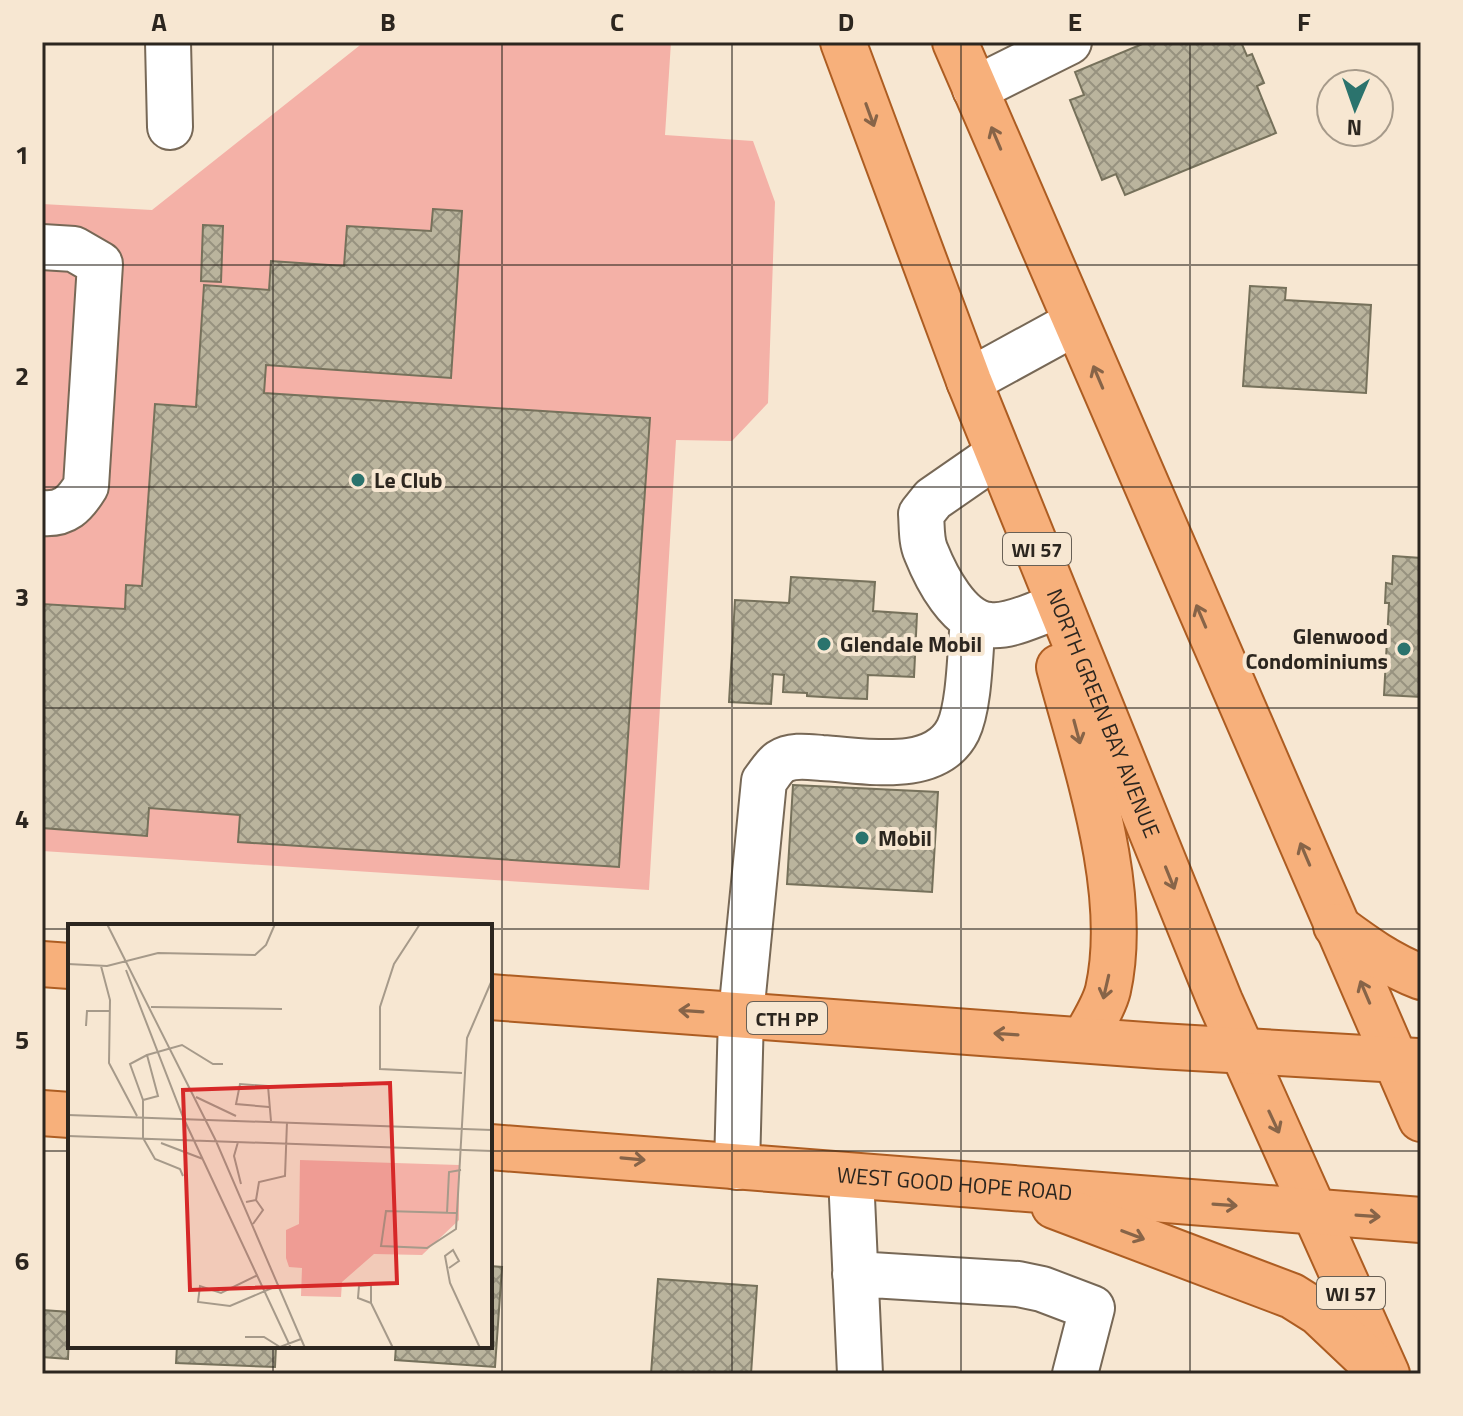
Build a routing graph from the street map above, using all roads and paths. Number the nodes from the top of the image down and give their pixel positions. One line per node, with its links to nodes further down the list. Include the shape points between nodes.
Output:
1 (168, 42): 6 (street)
2 (843, 42): 9 (main road, NORTH GREEN BAY AVENUE / WI 57, one-way to 9)
3 (955, 42): 5 (main road)
4 (1069, 42): 5 (street)
5 (975, 89): 8 (main road, one-way to 5)
6 (170, 127)
7 (42, 247): 12 (street, via 74,249 100,264 86,486 75,505 56,514)
8 (1075, 323): 9 (street); 15 (main road, one-way to 8)
9 (969, 381): 10 (main road, NORTH GREEN BAY AVENUE / WI 57)
10 (998, 454): 11 (main road, NORTH GREEN BAY AVENUE / WI 57); 14 (street, via 933,499 921,514 925,549 957,608)
11 (1014, 494): 13 (main road); 22 (main road, NORTH GREEN BAY AVENUE / WI 57, one-way to 22)
12 (42, 513)
13 (1045, 611): 14 (street, via 989,626); 21 (main road, one-way to 21, via 1099,819 1113,904 1107,992)
14 (973, 620): 20 (street, via 958,729 944,749 929,758 893,761 797,757 779,762 764,781)
15 (1336, 926): 18 (main road, via 1371,953); 23 (main road, one-way to 15)
16 (42, 964): 17 (main road)
17 (68, 966)
18 (1421, 977)
19 (492, 997): 20 (main road, CTH PP, one-way to 19)
20 (741, 1015): 21 (main road, CTH PP, one-way to 20); 28 (street)
21 (1084, 1040): 22 (main road, CTH PP)
22 (1241, 1051): 23 (main road, CTH PP); 31 (main road, NORTH GREEN BAY AVENUE / WI 57, one-way to 31)
23 (1407, 1060): 26 (main road)
24 (42, 1113): 25 (main road)
25 (68, 1115)
26 (1421, 1119)
27 (492, 1147): 28 (main road, WEST GOOD HOPE ROAD, one-way to 28)
28 (737, 1167): 29 (main road, WEST GOOD HOPE ROAD)
29 (851, 1176): 30 (main road, WEST GOOD HOPE ROAD); 33 (street)
30 (1007, 1188): 31 (main road, WEST GOOD HOPE ROAD, one-way to 31); 36 (main road, one-way to 36, via 1292,1296 1319,1313)
31 (1315, 1212): 32 (main road, WEST GOOD HOPE ROAD, one-way to 32); 36 (main road, NORTH GREEN BAY AVENUE / WI 57)
32 (1421, 1220)
33 (855, 1274): 34 (street); 35 (street, via 1018,1284 1092,1308)
34 (860, 1374)
35 (1075, 1374)
36 (1385, 1374)

